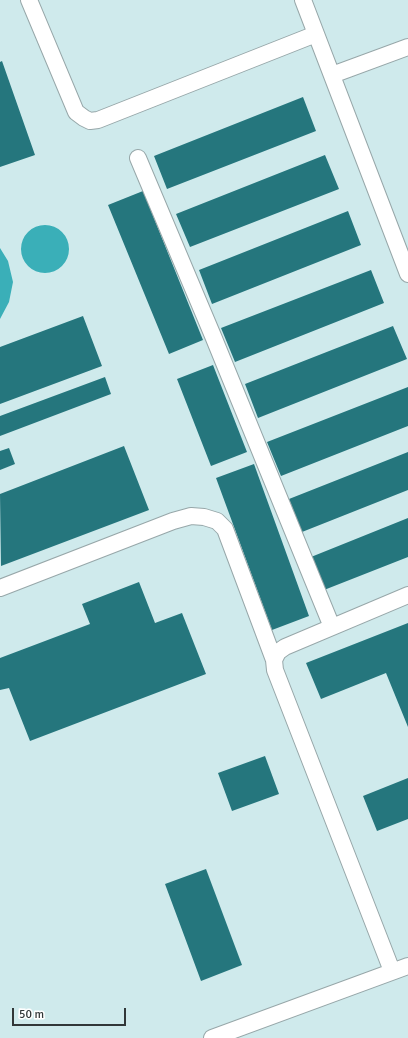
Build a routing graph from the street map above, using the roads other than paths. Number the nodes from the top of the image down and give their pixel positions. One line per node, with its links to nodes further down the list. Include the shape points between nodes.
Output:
1 (30, 0): 3 (lane, via 76,112 90,121)
2 (303, 0): 3 (lane)
3 (316, 34): 5 (lane)
4 (408, 47): 5 (lane)
5 (332, 75): 7 (lane)
6 (138, 158): 10 (lane)
7 (408, 274)
8 (0, 588): 11 (lane, via 173,521 191,516 204,517 217,521 224,530)
9 (408, 595): 10 (lane)
10 (332, 627): 11 (lane, via 285,646)
11 (274, 660): 13 (lane, via 275,670)
12 (408, 966): 13 (lane)
13 (392, 972): 14 (lane)
14 (212, 1038)

